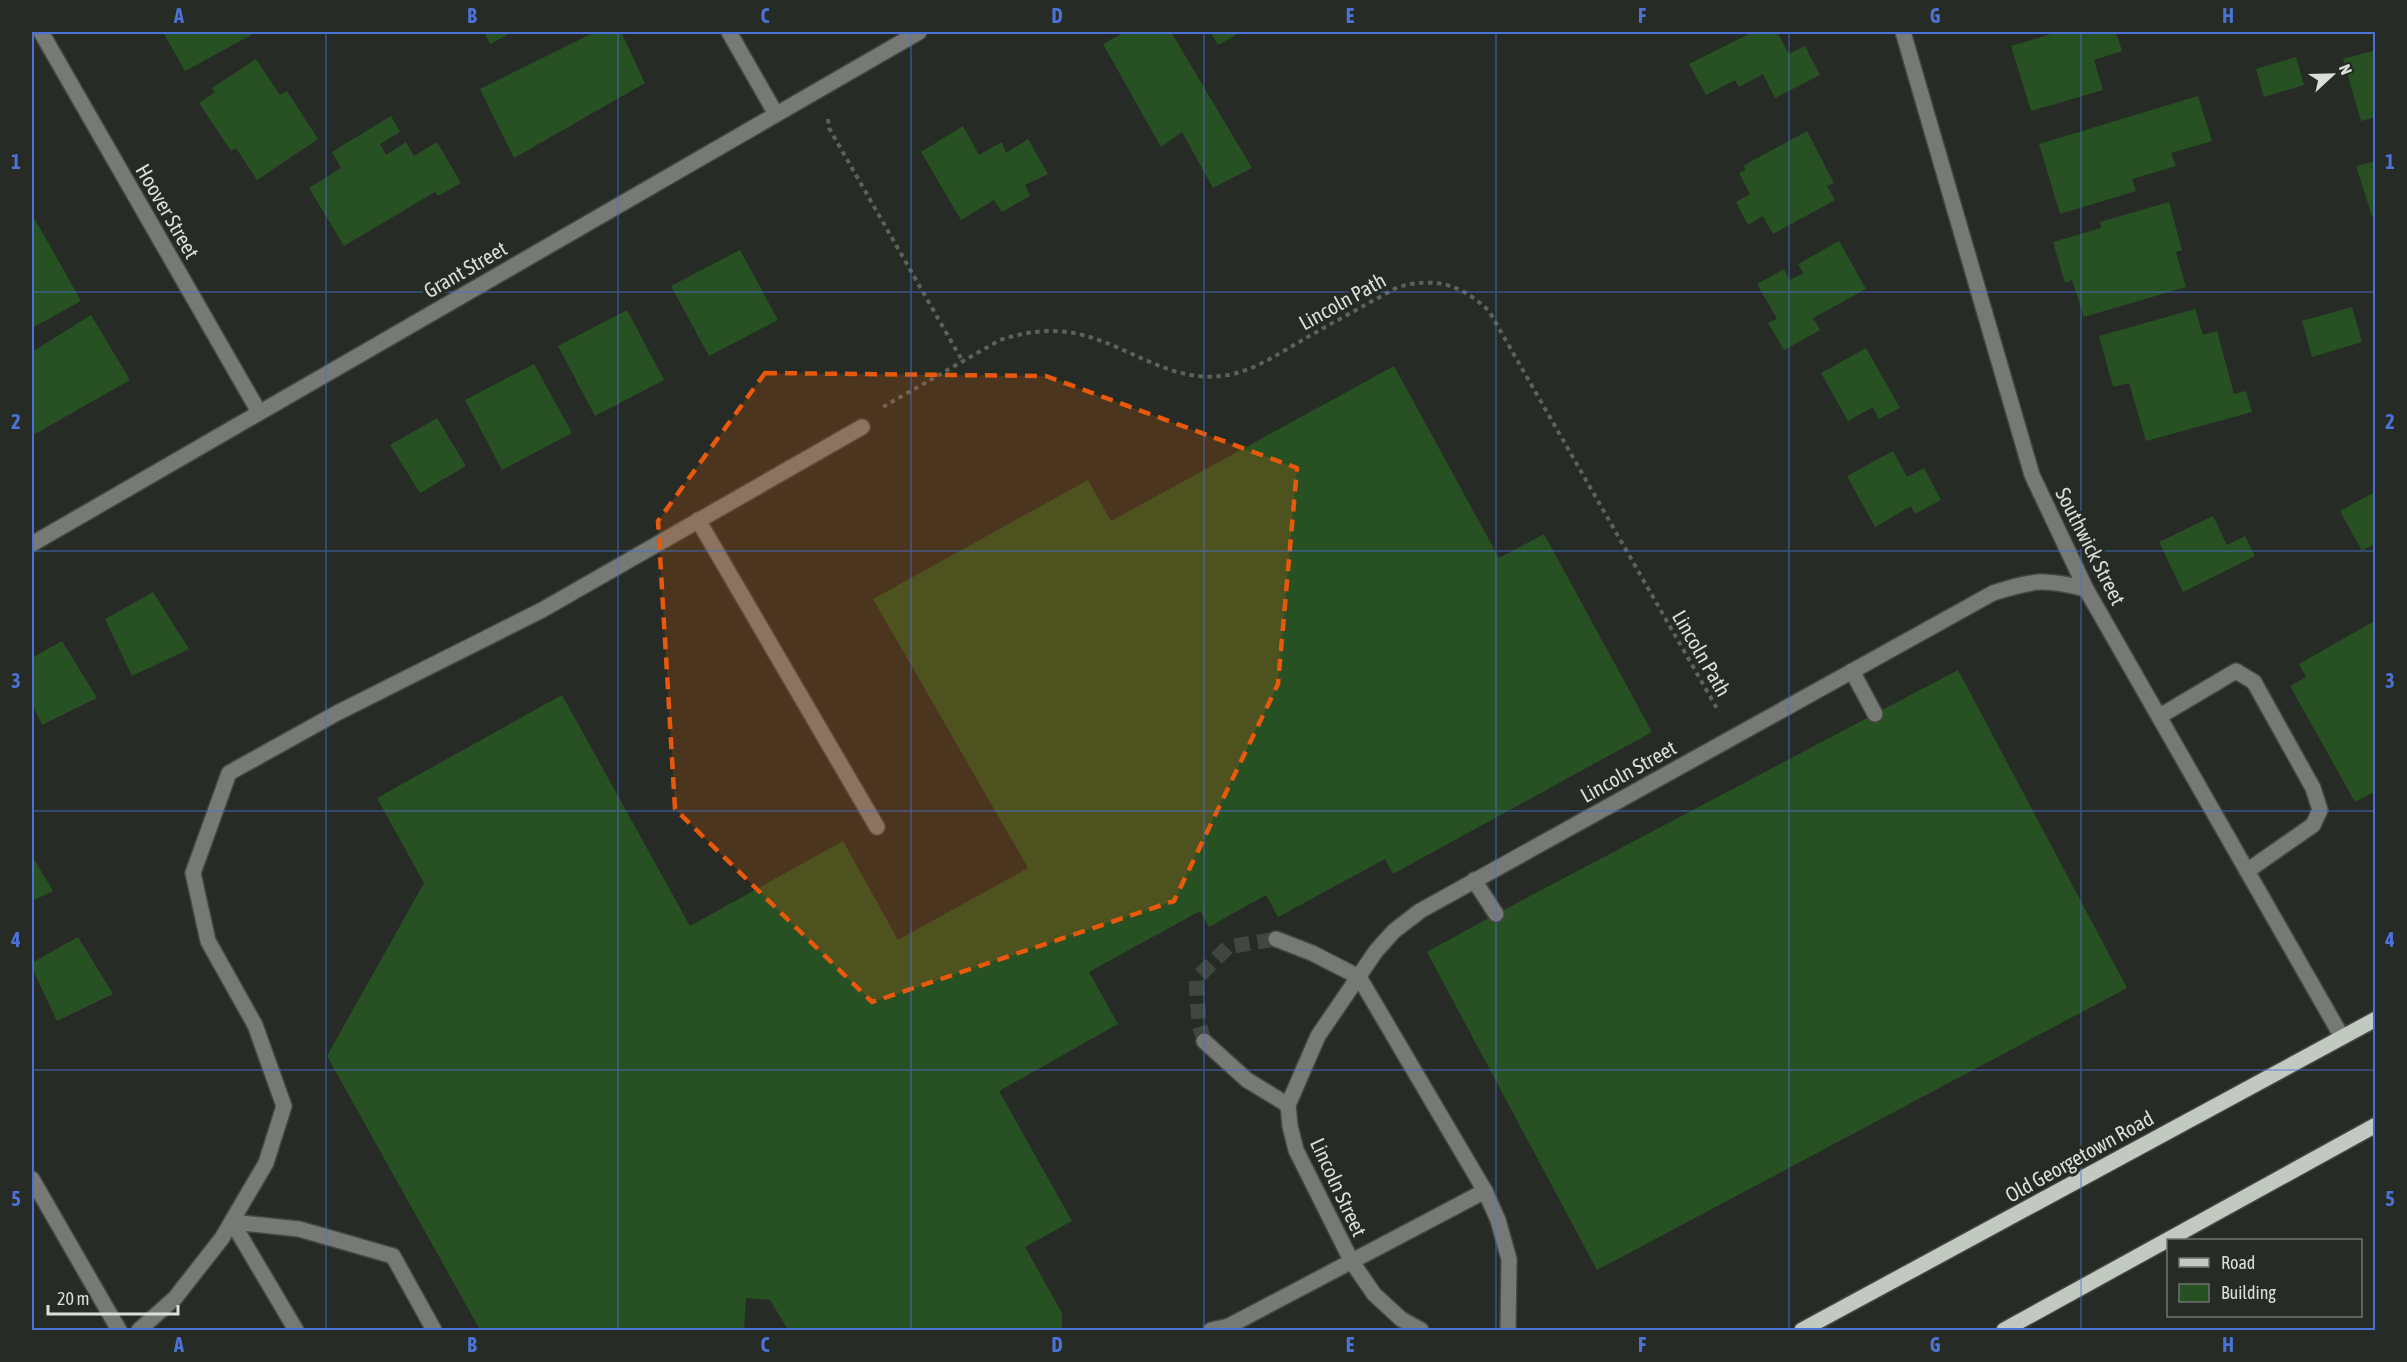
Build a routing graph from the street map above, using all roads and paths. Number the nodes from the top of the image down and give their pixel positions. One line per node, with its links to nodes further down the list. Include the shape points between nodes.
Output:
1 (41, 32): 8 (street, Hoover Street)
2 (729, 32): 6 (street)
3 (919, 32): 5 (street, Grant Street)
4 (1903, 32): 12 (street, Southwick Street, via 2032,475)
5 (816, 92): 6 (street, Grant Street); 7 (path, via 827,109 829,128)
6 (776, 114): 8 (street, Grant Street)
7 (963, 362): 9 (path, Lincoln Path, via 884,406); 16 (path, Lincoln Path, via 1000,340 1050,330 1087,336 1182,374 1226,376 1248,370 1398,287 1437,282 1459,289 1475,297 1489,311)
8 (259, 412): 11 (street, Grant Street)
9 (862, 427): 10 (street)
10 (698, 520): 17 (street); 30 (street, via 542,610 229,773 193,873 208,941 255,1025 284,1107 266,1163)
11 (32, 544)
12 (2086, 589): 13 (street, Lincoln Street, via 2058,581 2032,581 1993,593); 15 (street, Southwick Street)
13 (1852, 671): 14 (street); 16 (street, Lincoln Street)
14 (1875, 714)
15 (2160, 716): 18 (street, Southwick Street); 18 (street, via 2236,671 2254,682 2313,788 2320,810 2313,825)
16 (1733, 736): 19 (street, Lincoln Street)
17 (877, 827)
18 (2247, 871): 24 (street, Southwick Street)
19 (1474, 880): 20 (street); 22 (street, Lincoln Street, via 1394,931)
20 (1496, 914)
21 (1276, 939): 22 (street)
22 (1359, 977): 26 (street, Lincoln Street, via 1318,1036); 29 (street)
23 (2376, 1019): 24 (main road, Old Georgetown Road)
24 (2342, 1037): 42 (main road, Old Georgetown Road)
25 (1204, 1041): 26 (street, via 1247,1080)
26 (1288, 1104): 33 (street, Lincoln Street, via 1296,1150)
27 (2376, 1125): 31 (main road)
28 (32, 1179): 35 (street)
29 (1485, 1191): 33 (street); 41 (street, via 1509,1258)
30 (232, 1222): 36 (street, via 175,1298); 37 (street); 38 (street, via 299,1229 393,1256)
31 (2169, 1239)
32 (2167, 1240): 43 (main road)
33 (1352, 1262): 34 (street); 40 (street, Lincoln Street, via 1374,1294 1401,1319)
34 (1229, 1329): 39 (street)
35 (119, 1330)
36 (139, 1330)
37 (296, 1330)
38 (434, 1330)
39 (1211, 1330)
40 (1421, 1330)
41 (1508, 1330)
42 (1802, 1330)
43 (2004, 1330)

